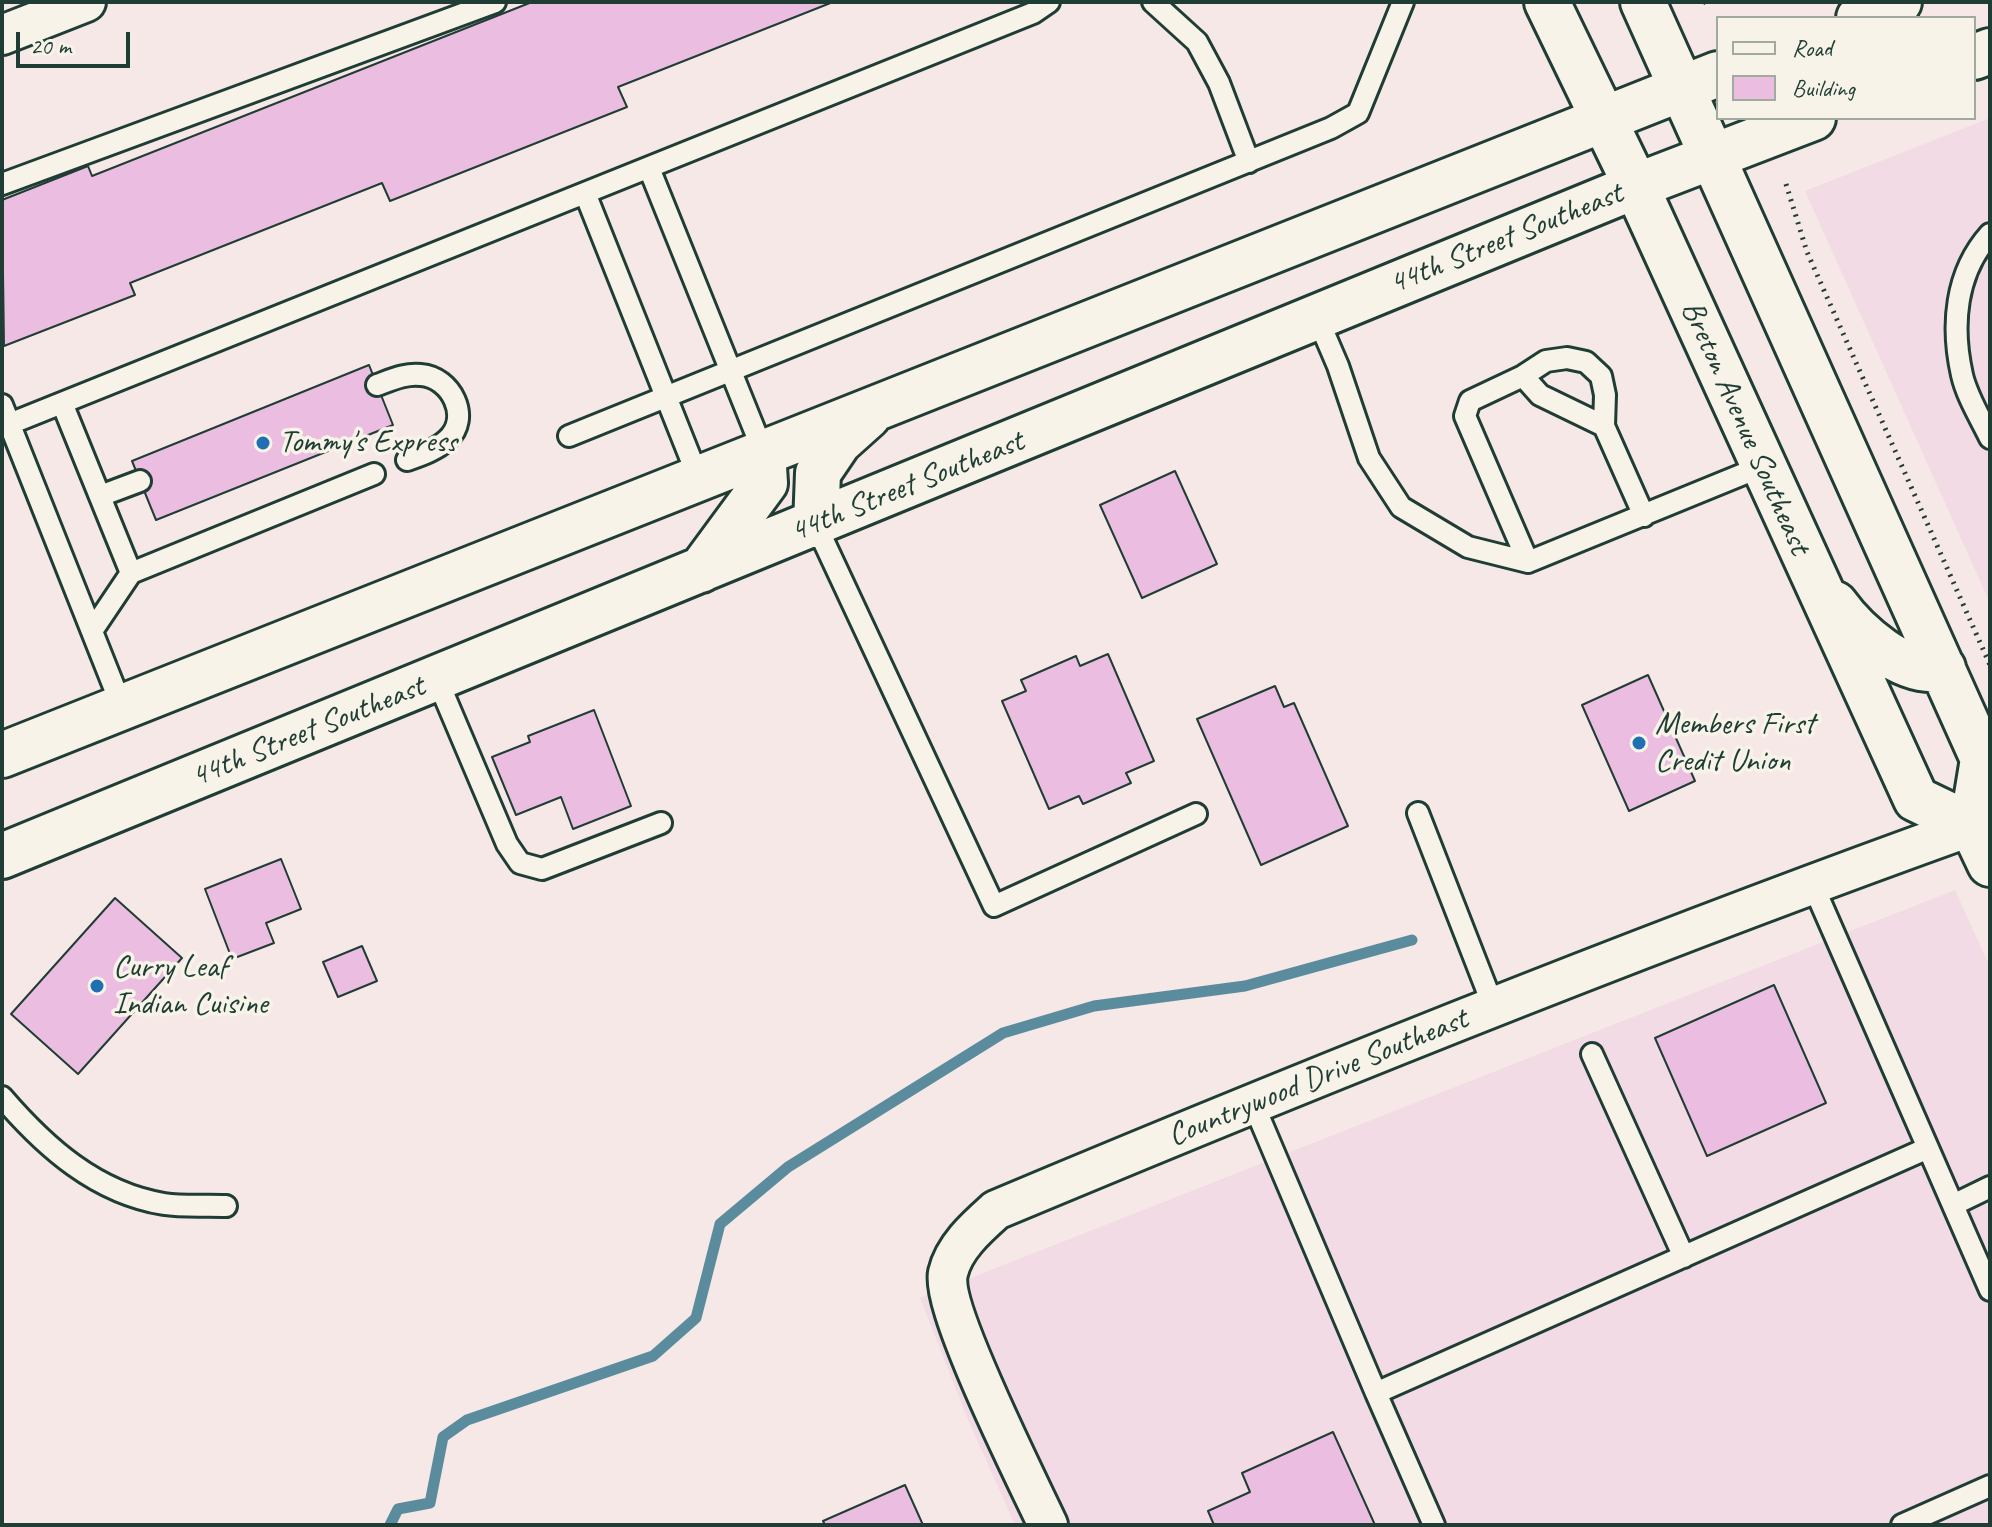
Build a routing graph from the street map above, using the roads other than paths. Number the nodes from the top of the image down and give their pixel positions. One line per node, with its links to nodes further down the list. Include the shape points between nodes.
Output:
1 (86, 2): 10 (street)
2 (495, 2): 17 (lane)
3 (1049, 2): 16 (lane, via 1033,13)
4 (1153, 2): 15 (lane, via 1197,42)
5 (1403, 2): 15 (lane, via 1358,113)
6 (1547, 2): 12 (main road, Breton Avenue Southeast)
7 (1643, 2): 11 (main road)
8 (1899, 2): 9 (main road)
9 (1864, 16)
10 (2, 35)
11 (1700, 81): 12 (main road); 14 (main road)
12 (1603, 119): 18 (main road, Breton Avenue Southeast); 27 (main road)
13 (1808, 120): 14 (main road, 44th Street Southeast)
14 (1713, 157): 18 (main road, 44th Street Southeast); 46 (main road)
15 (1249, 162): 22 (lane)
16 (649, 168): 19 (lane); 22 (lane)
17 (2, 184)
18 (1636, 186): 21 (main road, 44th Street Southeast); 34 (main road, Breton Avenue Southeast)
19 (585, 193): 25 (lane); 26 (lane)
20 (1990, 234): 31 (lane, via 1961,285 1956,322 1963,378)
21 (1317, 317): 40 (main road, 44th Street Southeast); 41 (lane, via 1369,458 1401,507 1468,547)
22 (730, 370): 25 (lane); 32 (lane)
23 (1523, 376): 29 (lane, via 1540,395); 29 (lane, via 1546,361 1586,362 1601,376); 41 (lane, via 1470,401 1465,416)
24 (377, 385): 33 (lane, via 402,376 435,378 448,387 457,407 458,424 448,439)
25 (666, 396): 30 (lane); 36 (lane)
26 (62, 403): 28 (lane); 38 (lane)
27 (881, 404): 32 (main road); 40 (main road, via 839,442 818,473)
28 (5, 419): 45 (lane)
29 (1604, 426): 39 (lane)
30 (569, 436)
31 (1990, 438)
32 (763, 451): 36 (main road); 43 (main road, via 765,483)
33 (407, 460)
34 (1763, 466): 39 (lane); 42 (main road, Breton Avenue Southeast)
35 (374, 474): 44 (lane)
36 (698, 477): 48 (main road)
37 (140, 481): 38 (lane)
38 (100, 496): 44 (lane)
39 (1644, 516): 41 (lane)
40 (816, 525): 43 (main road, 44th Street Southeast); 51 (lane, via 994,906)
41 (1528, 562)
42 (1808, 566): 46 (main road, via 1847,621 1883,649 1927,671); 53 (main road, Breton Avenue Southeast, via 1916,799)
43 (700, 572): 47 (main road, 44th Street Southeast)
44 (131, 573): 45 (lane)
45 (92, 631): 48 (lane)
46 (1943, 668): 53 (main road, via 1983,759)
47 (437, 679): 52 (lane, via 507,844 520,863 542,869); 54 (main road, 44th Street Southeast)
48 (122, 707): 49 (main road)
49 (2, 755)
50 (1418, 813): 56 (lane)
51 (1196, 814)
52 (661, 823)
53 (1984, 836): 55 (street, Countrywood Drive Southeast)
54 (2, 856)
55 (1812, 883): 56 (street, Countrywood Drive Southeast); 60 (lane)
56 (1494, 1008): 59 (street, Countrywood Drive Southeast)
57 (1592, 1054): 64 (lane)
58 (2, 1097): 63 (lane, via 67,1163 117,1190 164,1204)
59 (1253, 1103): 66 (lane); 68 (street, Countrywood Drive Southeast, via 996,1210 966,1237 948,1274 953,1316)
60 (1928, 1148): 62 (lane); 64 (lane)
61 (1990, 1187): 62 (lane)
62 (1953, 1205): 65 (lane)
63 (226, 1206)
64 (1684, 1257): 66 (lane)
65 (1990, 1290)
66 (1376, 1393): 69 (lane)
67 (1990, 1486): 70 (lane)
68 (1048, 1525)
69 (1434, 1525)
70 (1902, 1525)

